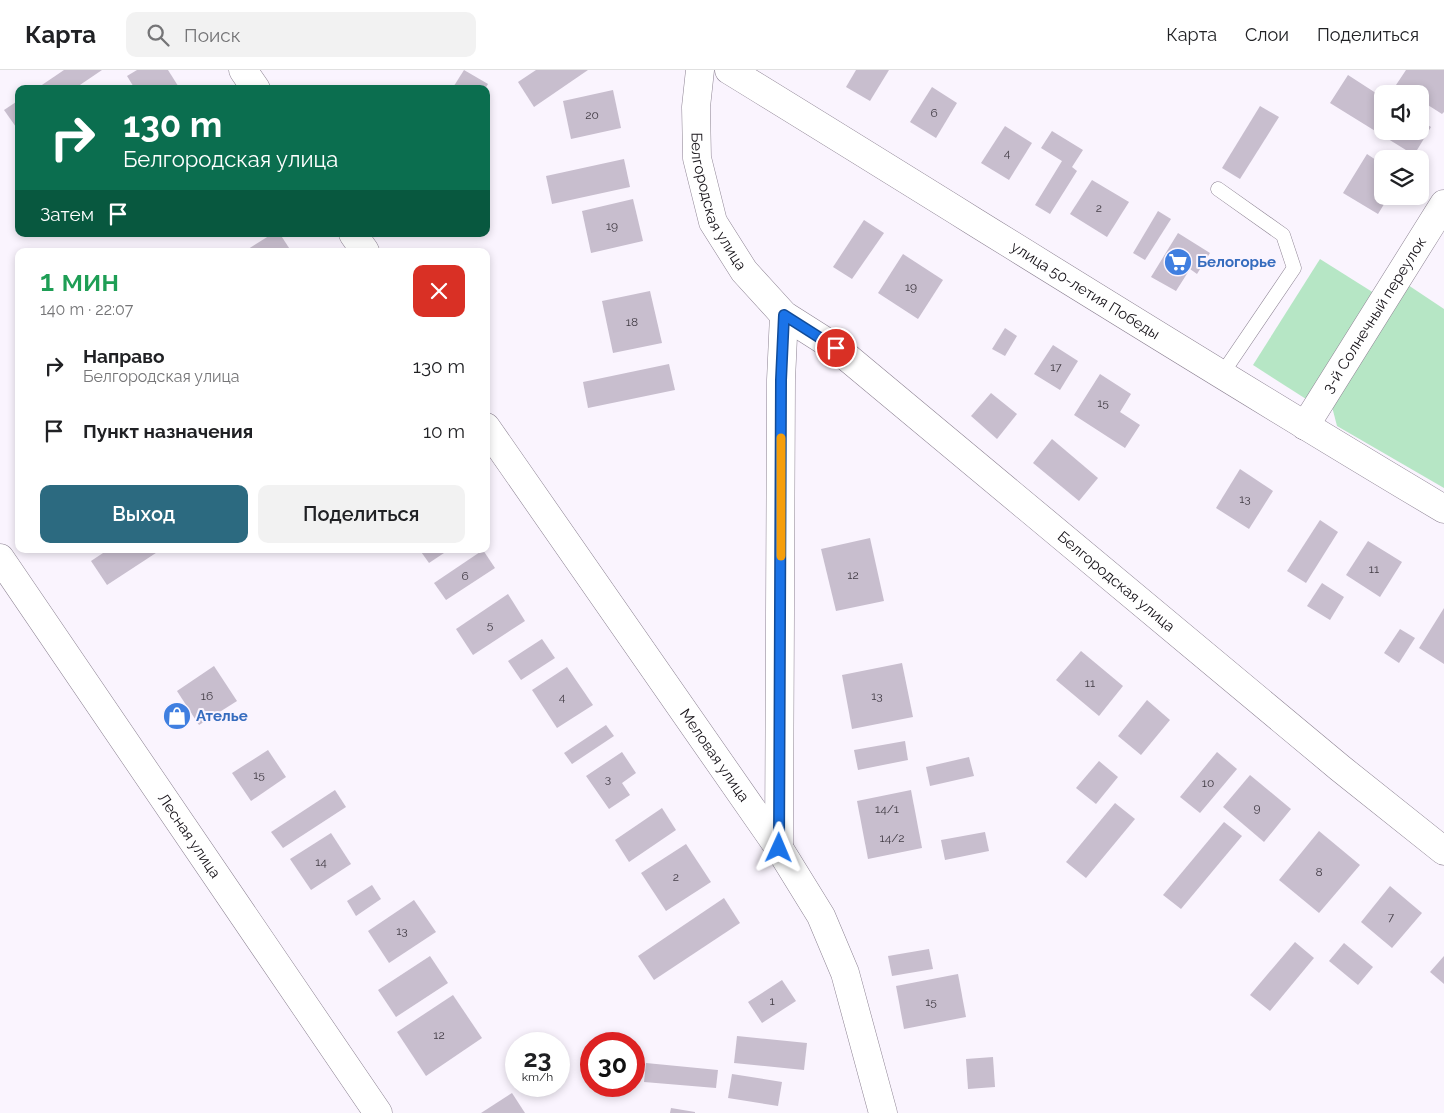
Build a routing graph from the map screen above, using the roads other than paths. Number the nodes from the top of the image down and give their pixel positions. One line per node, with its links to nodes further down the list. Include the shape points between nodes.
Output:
1 (243, 70): 4 (street)
2 (700, 70): 9 (street, Белгородская улица, via 696,106 697,158 713,222 744,271)
3 (728, 70): 10 (street, улица 50-летия Победы)
4 (253, 85)
5 (1218, 189): 10 (lane, via 1283,235 1294,268)
6 (1444, 204): 11 (street, 3-й Солнечный переулок)
7 (355, 237): 8 (street)
8 (363, 248)
9 (784, 315): 15 (street); 16 (street, Белгородская улица, via 836,348)
10 (1222, 374): 11 (street, улица 50-летия Победы)
11 (1305, 426): 13 (street, улица 50-летия Победы)
12 (490, 433): 15 (street, Меловая улица)
13 (1444, 509)
14 (0, 558): 17 (street, Лесная улица)
15 (779, 848): 18 (street, Меловая улица, via 821,916 845,973)
16 (1444, 851)
17 (378, 1113)
18 (883, 1113)

